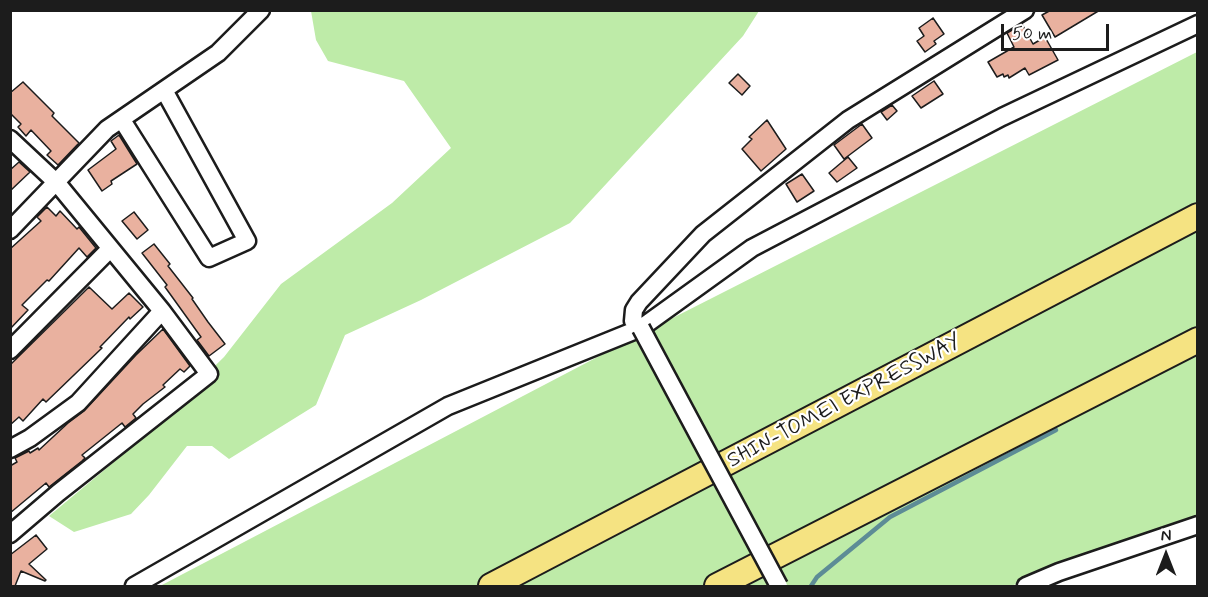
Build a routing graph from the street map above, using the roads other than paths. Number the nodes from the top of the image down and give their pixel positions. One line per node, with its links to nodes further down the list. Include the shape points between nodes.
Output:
1 (261, 10): 4 (street, via 218,53)
2 (1025, 10): 12 (street, via 848,120 702,234 639,302 633,321)
3 (1197, 24): 12 (street, via 1002,117 752,248)
4 (164, 90): 5 (street); 5 (street, via 247,241 209,258)
5 (122, 120): 7 (street, via 107,129)
6 (10, 140): 7 (street)
7 (57, 183): 9 (street); 10 (street)
8 (1197, 216): 19 (highway, SHIN-TOMEI EXPRESSWAY)
9 (10, 230)
10 (110, 249): 11 (street); 14 (street)
11 (162, 311): 15 (street, via 78,403); 17 (street, via 209,374)
12 (641, 328): 18 (street, via 448,406); 21 (street, bridge)
13 (1197, 340): 20 (highway)
14 (10, 350)
15 (10, 449)
16 (1197, 525): 22 (street)
17 (10, 534)
18 (134, 586)
19 (491, 586)
20 (717, 586)
21 (778, 586)
22 (1026, 586)

